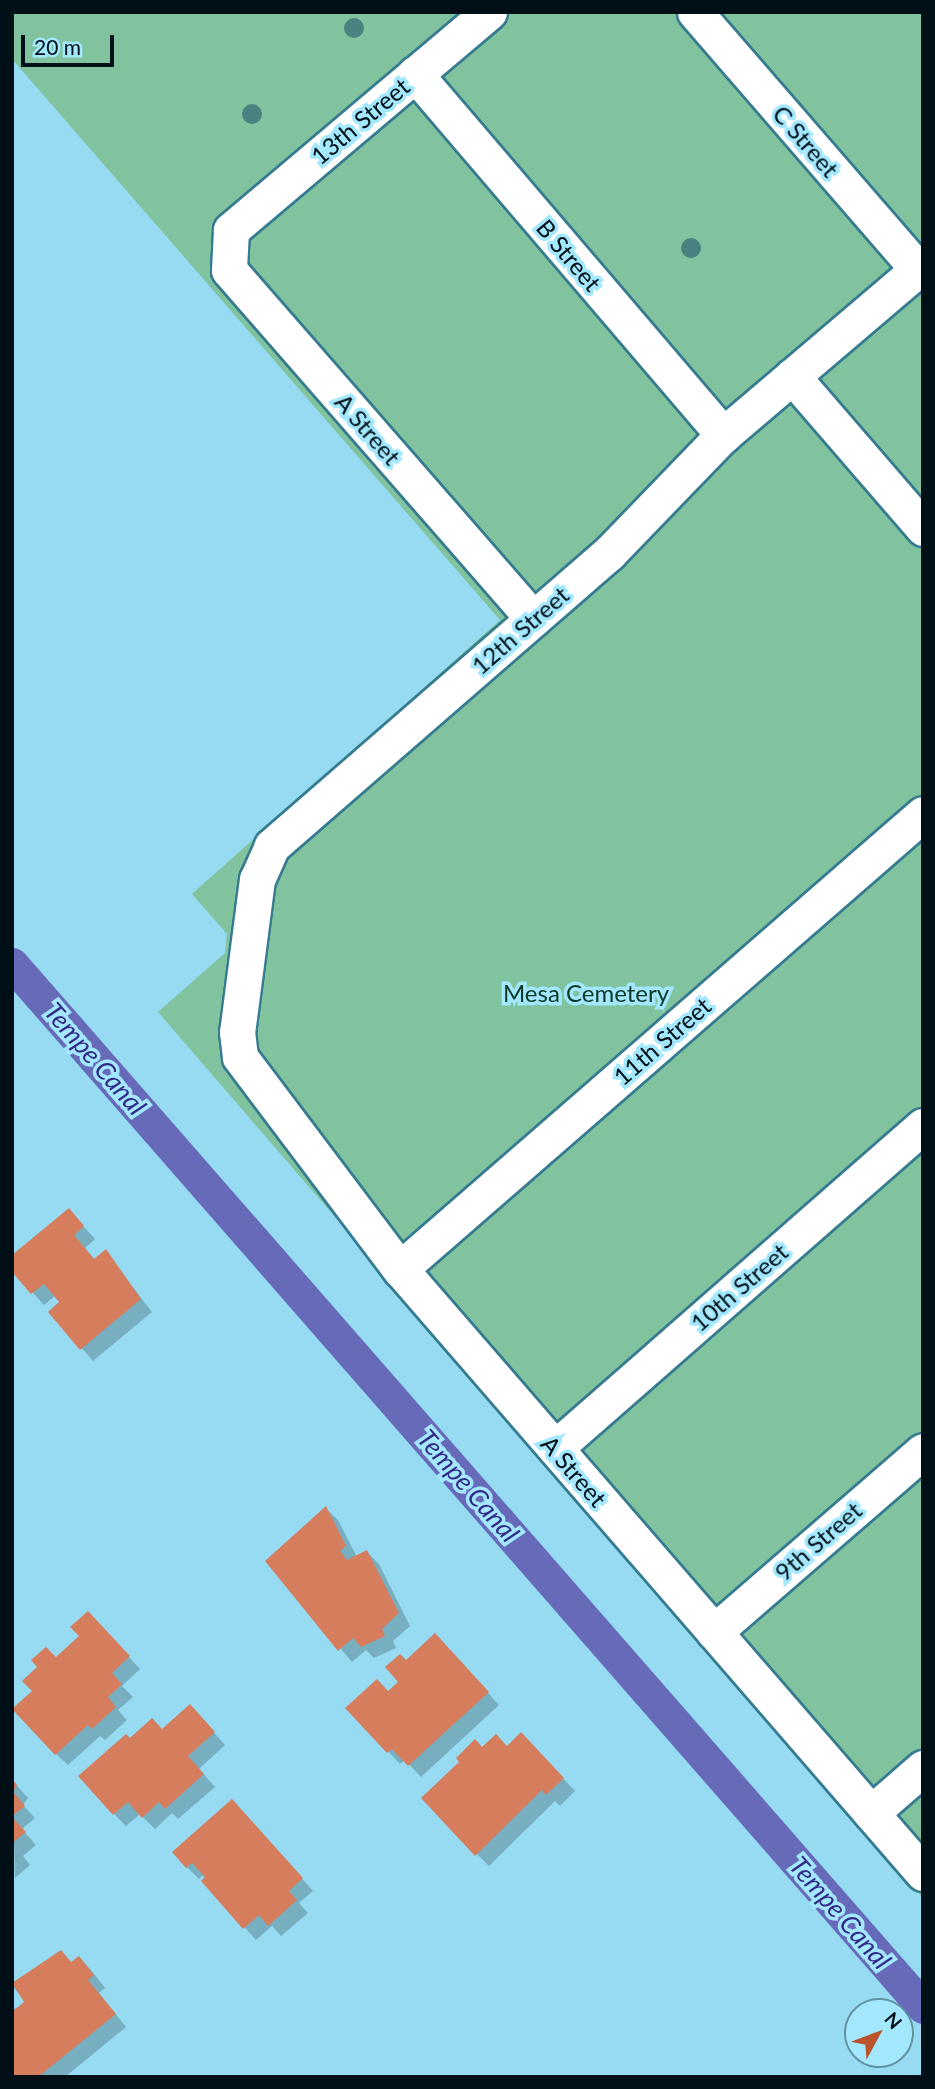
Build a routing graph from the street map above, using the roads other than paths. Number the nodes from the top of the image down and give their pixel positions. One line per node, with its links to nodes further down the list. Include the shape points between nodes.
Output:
1 (489, 12): 3 (lane, 13th Street)
2 (695, 12): 5 (lane, C Street)
3 (415, 74): 4 (lane, 13th Street); 7 (lane, B Street)
4 (231, 230): 9 (lane, A Street, via 229,270)
5 (920, 267): 6 (lane, 12th Street)
6 (792, 376): 7 (lane, 12th Street); 8 (lane)
7 (723, 435): 9 (lane, 12th Street, via 610,553)
8 (923, 528)
9 (533, 619): 11 (lane, 12th Street, via 272,846 257,879 237,1032)
10 (923, 814): 13 (lane, 11th Street)
11 (240, 1057): 13 (lane, A Street)
12 (923, 1126): 14 (lane, 10th Street)
13 (400, 1269): 14 (lane, A Street)
14 (555, 1448): 16 (lane, A Street)
15 (923, 1451): 16 (lane, 9th Street)
16 (714, 1632): 18 (lane, A Street)
17 (923, 1769): 18 (lane)
18 (871, 1814): 19 (lane, A Street)
19 (923, 1873)

